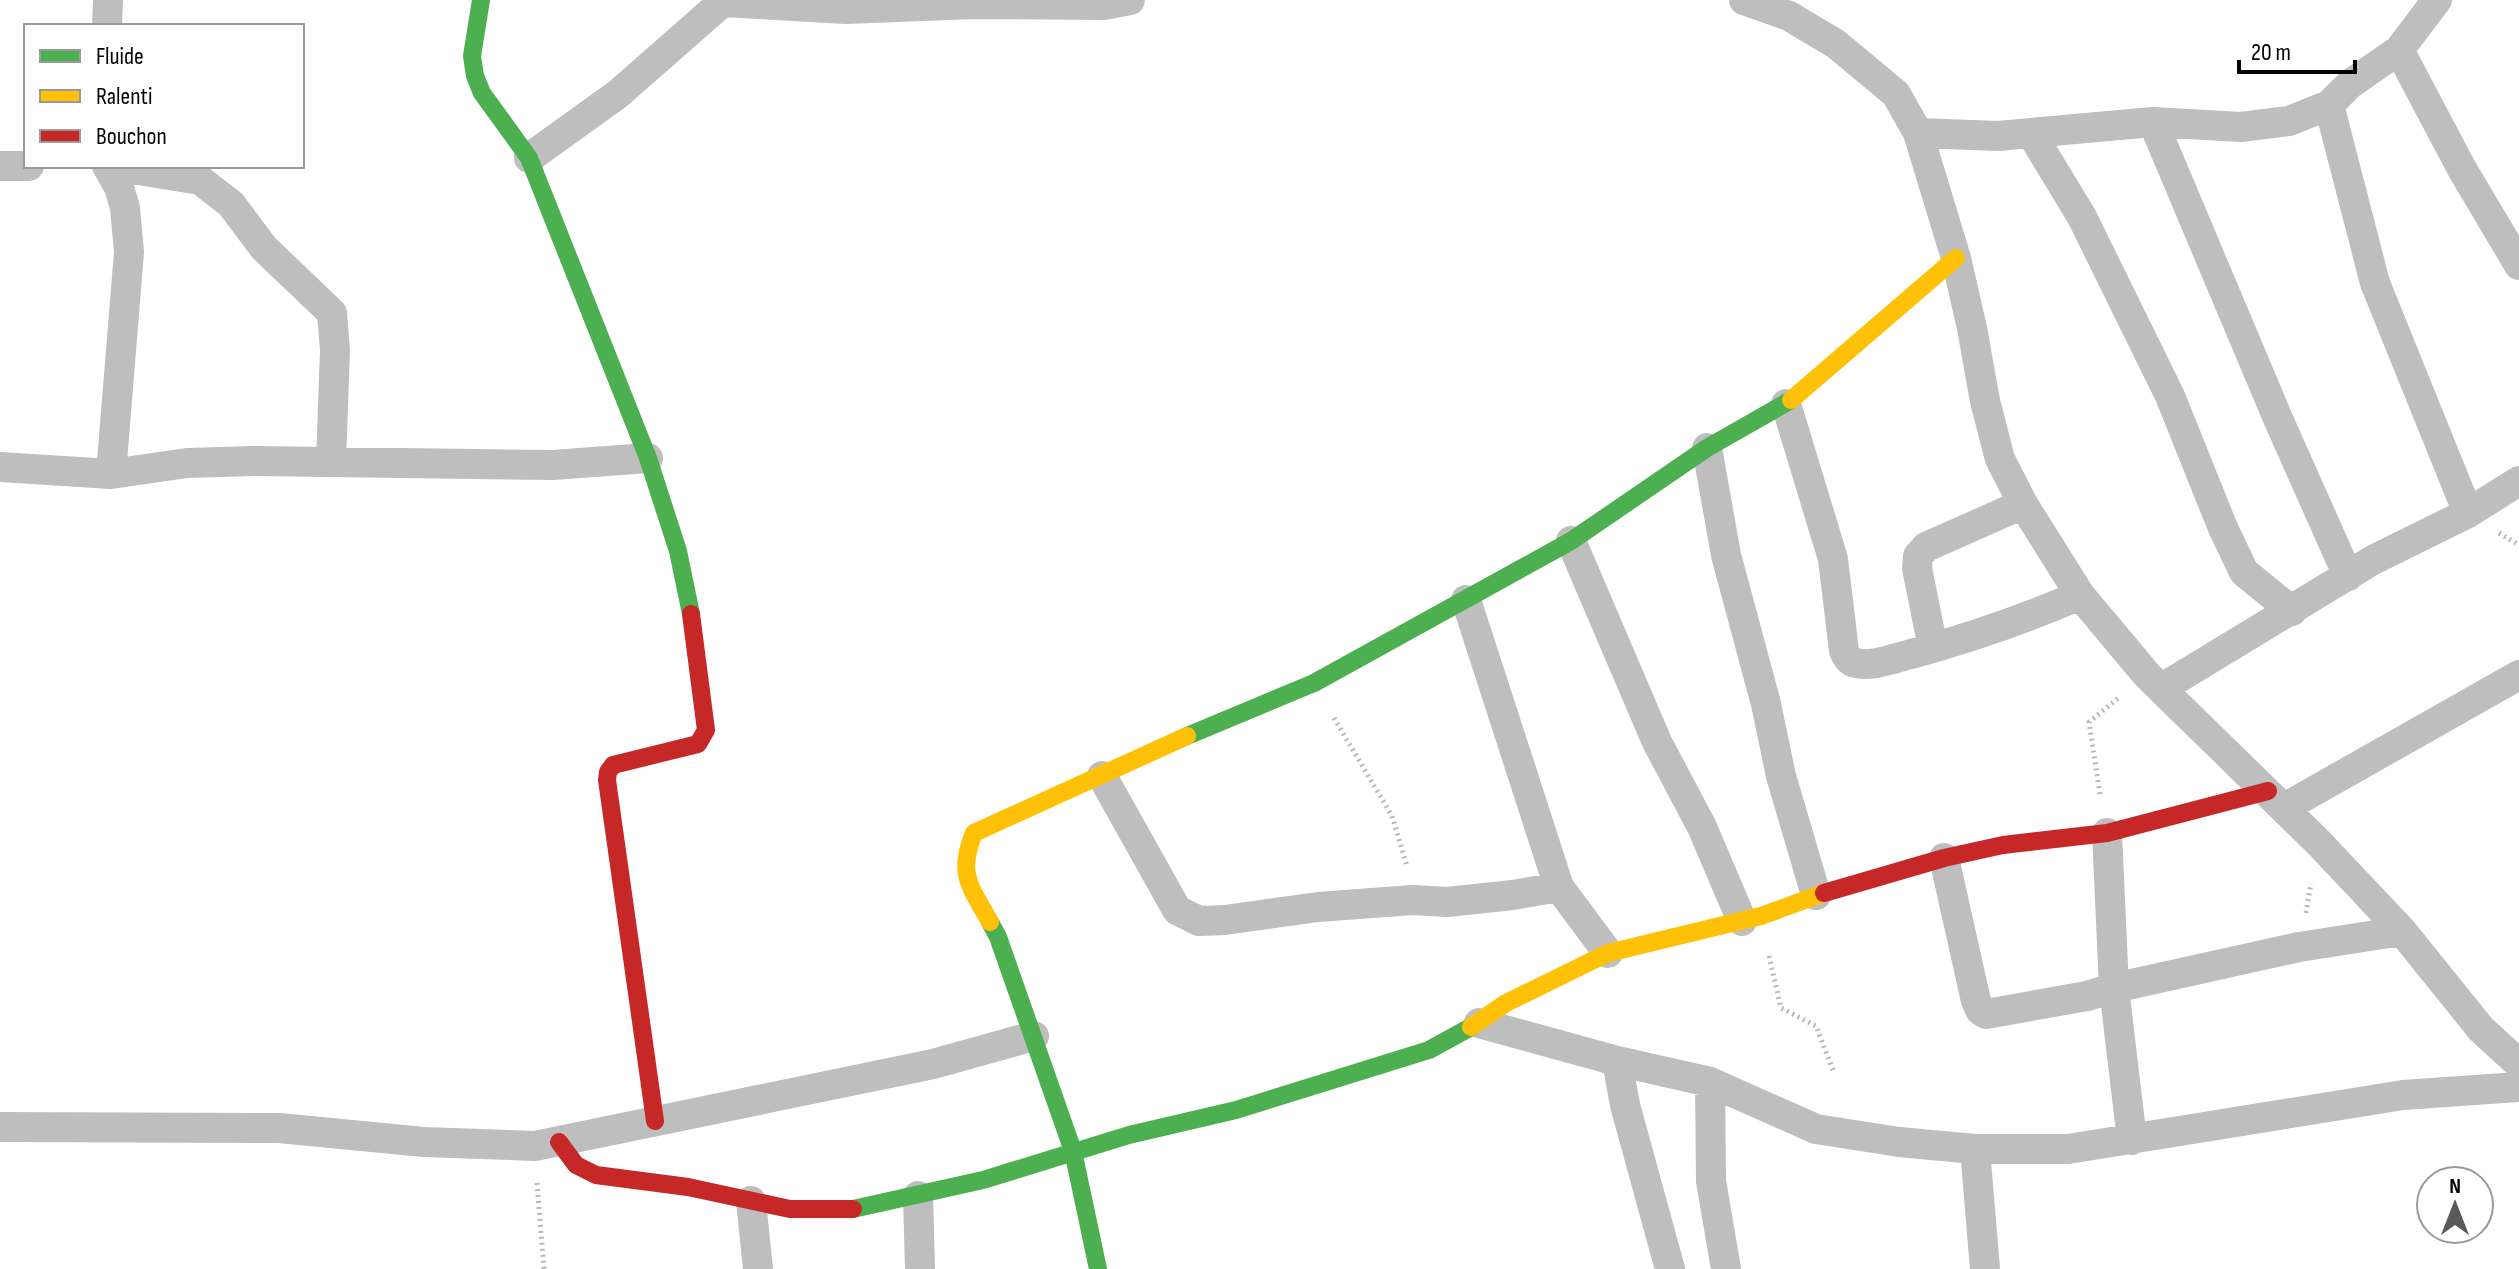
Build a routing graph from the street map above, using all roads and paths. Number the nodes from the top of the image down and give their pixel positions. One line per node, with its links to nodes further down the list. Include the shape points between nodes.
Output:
1 (108, 0): 7 (street)
2 (481, 0): 13 (street, via 472,56 475,76)
3 (1130, 0): 6 (street, via 1104,5 846,9)
4 (1744, 0): 11 (street, via 1789,16 1836,44 1896,94)
5 (2437, 0): 8 (street)
6 (725, 1): 13 (street, via 618,94)
7 (107, 24)
8 (2399, 50): 9 (street); 19 (street)
9 (2329, 105): 10 (street, via 2289,121 2241,127); 28 (street, via 2375,283)
10 (2153, 122): 12 (street); 30 (street)
11 (1918, 133): 12 (street); 18 (street)
12 (2031, 133): 33 (street, via 2082,217 2163,382 2244,572)
13 (529, 158): 22 (street)
14 (0, 166): 15 (street)
15 (24, 166)
16 (108, 168): 25 (street, via 125,208 129,252)
17 (126, 168): 23 (street, via 200,180 231,204 264,248 332,313)
18 (1956, 258): 20 (street); 27 (street, via 2000,459)
19 (2519, 265)
20 (1786, 404): 21 (street); 34 (street, via 1828,535 1848,659 1883,662)
21 (1707, 448): 29 (street); 44 (street, via 1726,555)
22 (648, 458): 23 (street, via 553,465); 58 (street, via 690,606 706,730 698,744 613,765 608,772)
23 (331, 462): 25 (street, via 187,463)
24 (0, 467): 25 (street)
25 (111, 474)
26 (2519, 481): 28 (street)
27 (2023, 504): 31 (street); 34 (street, via 1926,547 1918,556)
28 (2468, 513): 30 (street)
29 (1571, 541): 32 (street); 46 (street, via 1657,742)
30 (2348, 576): 33 (street)
31 (2080, 595): 34 (street); 36 (street)
32 (1466, 600): 37 (street); 43 (street)
33 (2292, 611): 36 (street)
34 (1933, 648)
35 (2519, 675): 39 (street)
36 (2155, 682): 39 (street); 40 (path, via 2089,722)
37 (1314, 683): 38 (street); 45 (path, via 1392,816)
38 (1102, 776): 45 (street, via 1177,910 1199,921); 52 (street, via 974,833 965,855 968,882 998,937)
39 (2276, 800): 40 (street); 41 (street)
40 (2107, 833): 42 (street); 50 (street)
41 (2319, 843): 47 (street); 48 (path)
42 (1944, 858): 44 (street); 50 (street, via 1980,1010 1995,1014)
43 (1559, 887): 45 (street, via 1447,902); 49 (street)
44 (1816, 895): 46 (street)
45 (1413, 900)
46 (1751, 918): 49 (street); 55 (path, via 1781,1008 1816,1026)
47 (2402, 931): 48 (street); 54 (street, via 2481,1029)
48 (2299, 947): 50 (street)
49 (1608, 953): 51 (street, via 1506,1003)
50 (2114, 988): 60 (street)
51 (1479, 1023): 53 (street); 63 (street, via 1429,1050 1301,1091)
52 (1034, 1036): 58 (street, via 933,1064); 63 (street)
53 (1617, 1061): 56 (street); 70 (street)
54 (2519, 1064)
55 (1833, 1070)
56 (1710, 1082): 62 (street, via 1816,1129); 71 (street, via 1711,1181)
57 (2519, 1087): 60 (street, via 2403,1095)
58 (655, 1121): 61 (street)
59 (0, 1127): 61 (street, via 279,1128 424,1142)
60 (2132, 1140): 62 (street, via 2068,1149)
61 (547, 1144): 65 (street, via 596,1175); 66 (path)
62 (1975, 1149): 72 (street)
63 (1073, 1151): 64 (street); 69 (street)
64 (918, 1196): 65 (street, via 851,1209 790,1209); 68 (street)
65 (751, 1201): 67 (street)
66 (544, 1269)
67 (758, 1269)
68 (920, 1269)
69 (1098, 1269)
70 (1670, 1269)
71 (1726, 1269)
72 (1985, 1269)

